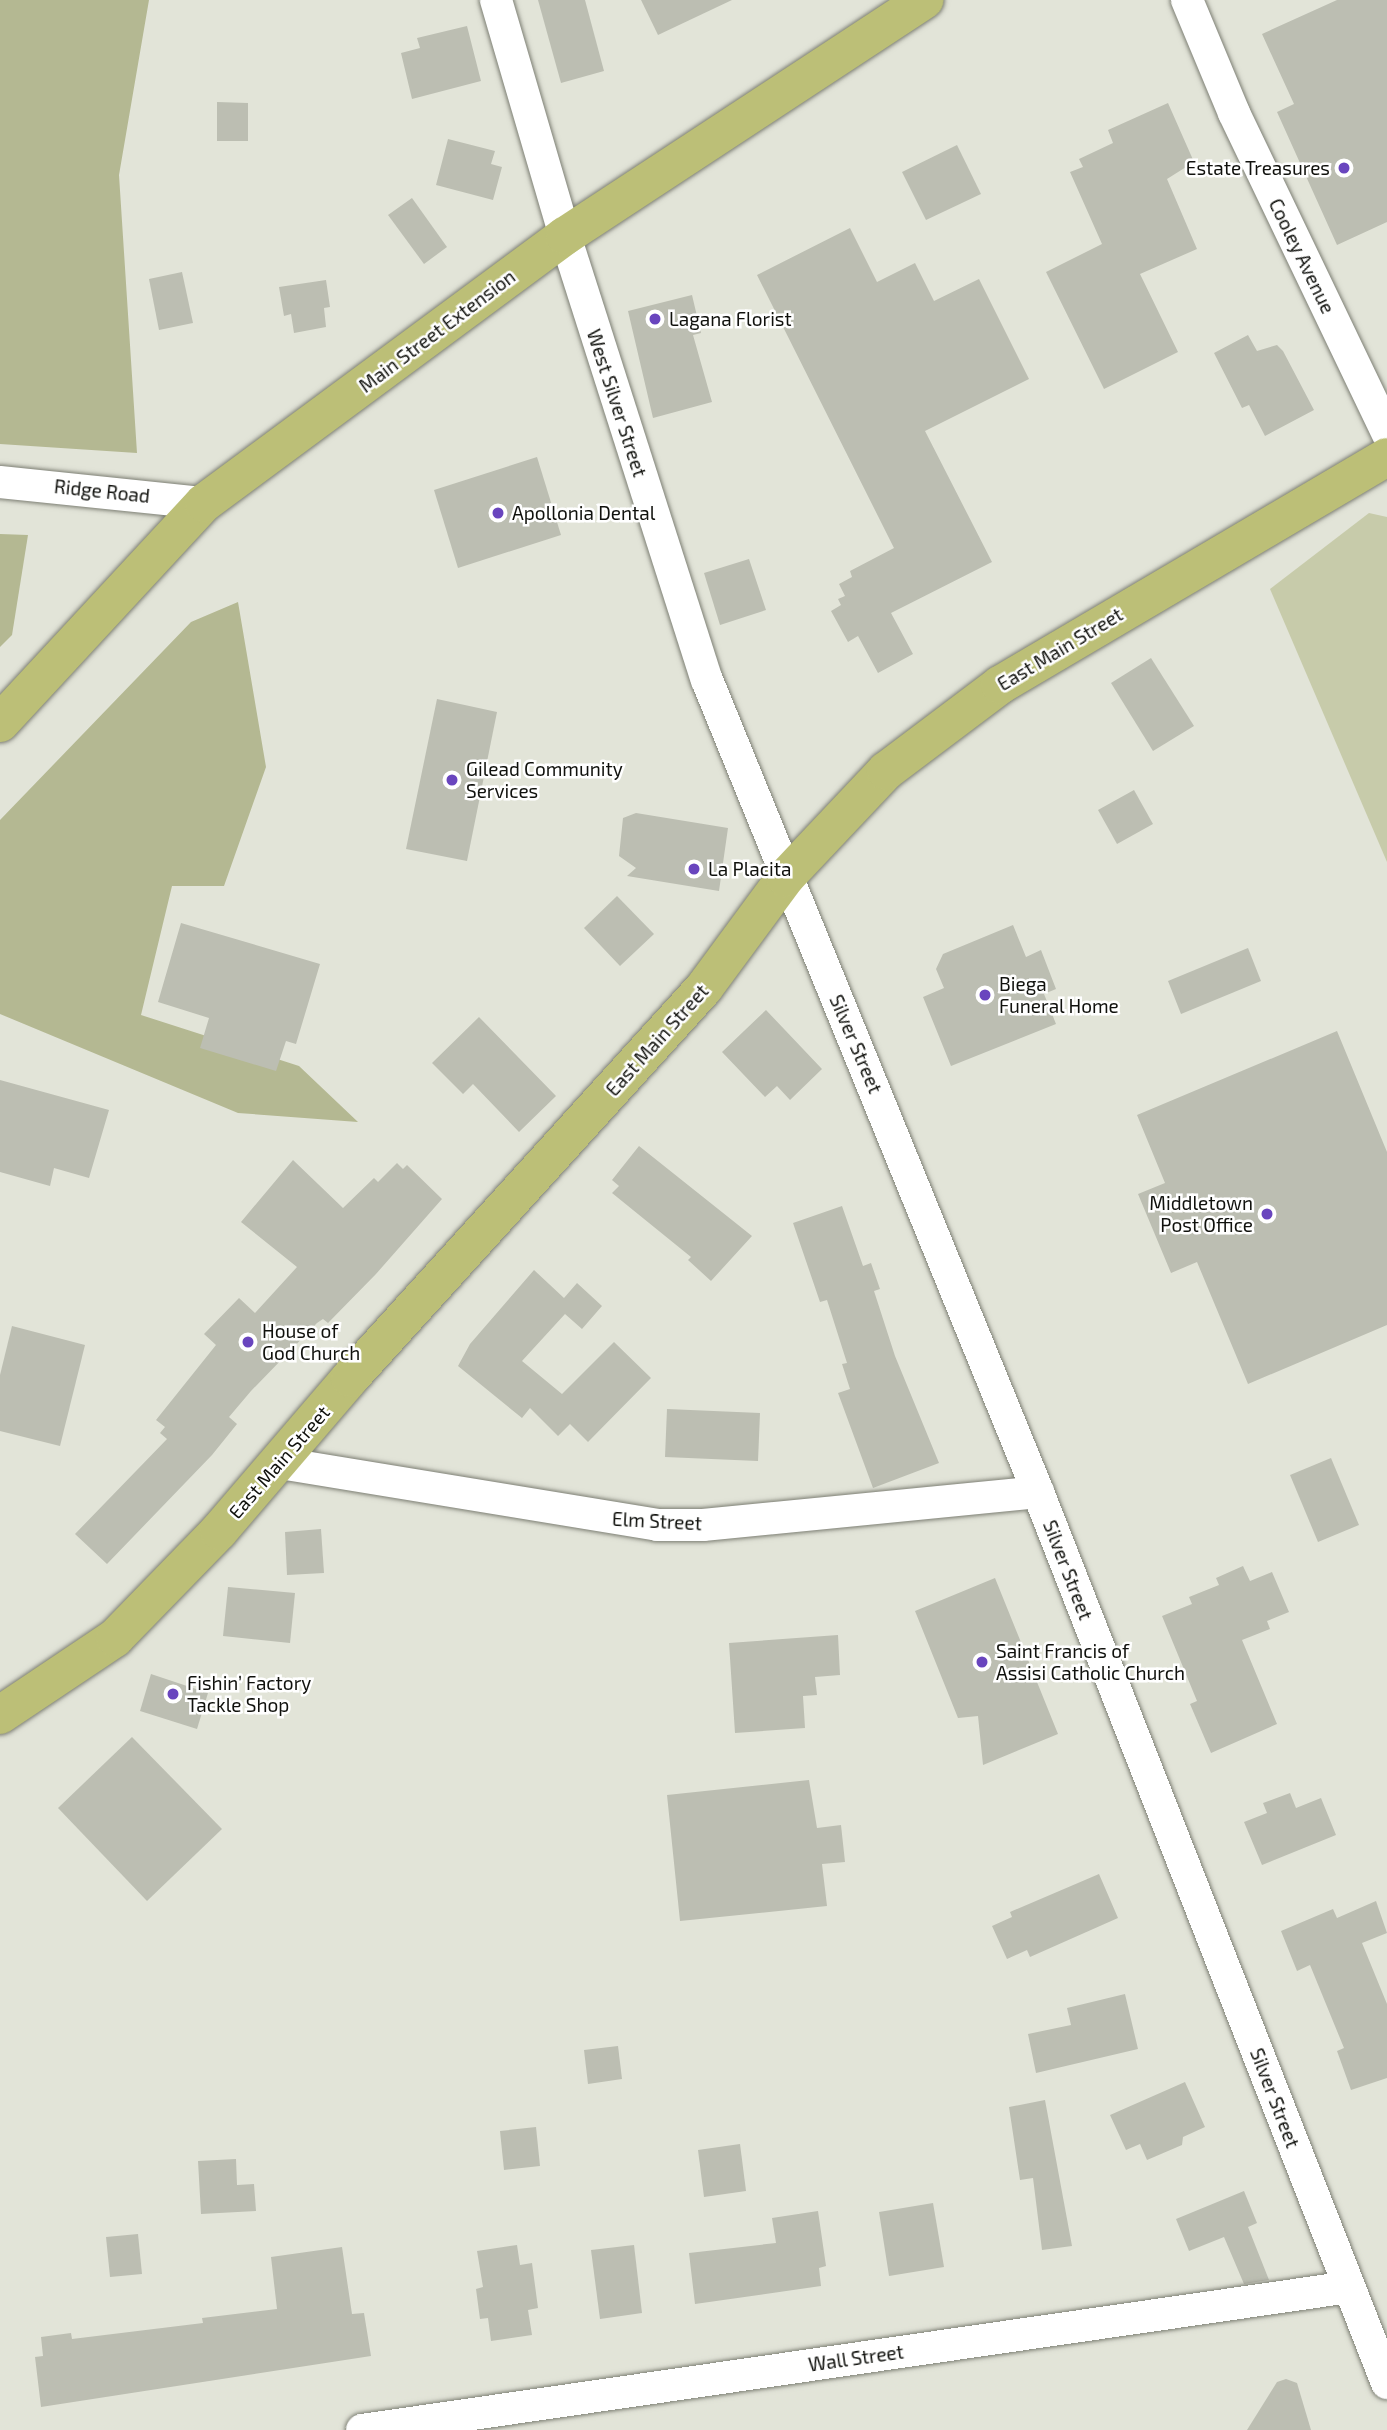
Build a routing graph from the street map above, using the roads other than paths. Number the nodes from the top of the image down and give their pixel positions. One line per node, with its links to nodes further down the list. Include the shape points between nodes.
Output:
1 (496, 0): 4 (street, West Silver Street)
2 (924, 0): 4 (main road, Main Street Extension)
3 (1187, 0): 5 (street, Cooley Avenue, via 1234,113)
4 (565, 236): 8 (main road, Main Street Extension); 10 (street, West Silver Street, via 703,669)
5 (1387, 433)
6 (1387, 457): 10 (main road, East Main Street, via 994,690 886,771)
7 (0, 482): 8 (street, Ridge Road)
8 (205, 503): 9 (main road, Main Street Extension)
9 (0, 723)
10 (785, 878): 11 (main road, East Main Street, via 704,988 350,1378); 12 (street, Silver Street)
11 (280, 1463): 12 (street, Elm Street, via 657,1525 703,1525); 13 (main road, East Main Street, via 115,1638)
12 (1038, 1492): 14 (street, Silver Street)
13 (0, 1715)
14 (1349, 2287): 15 (street, Silver Street); 16 (street, Wall Street)
15 (1387, 2383)
16 (362, 2430)

